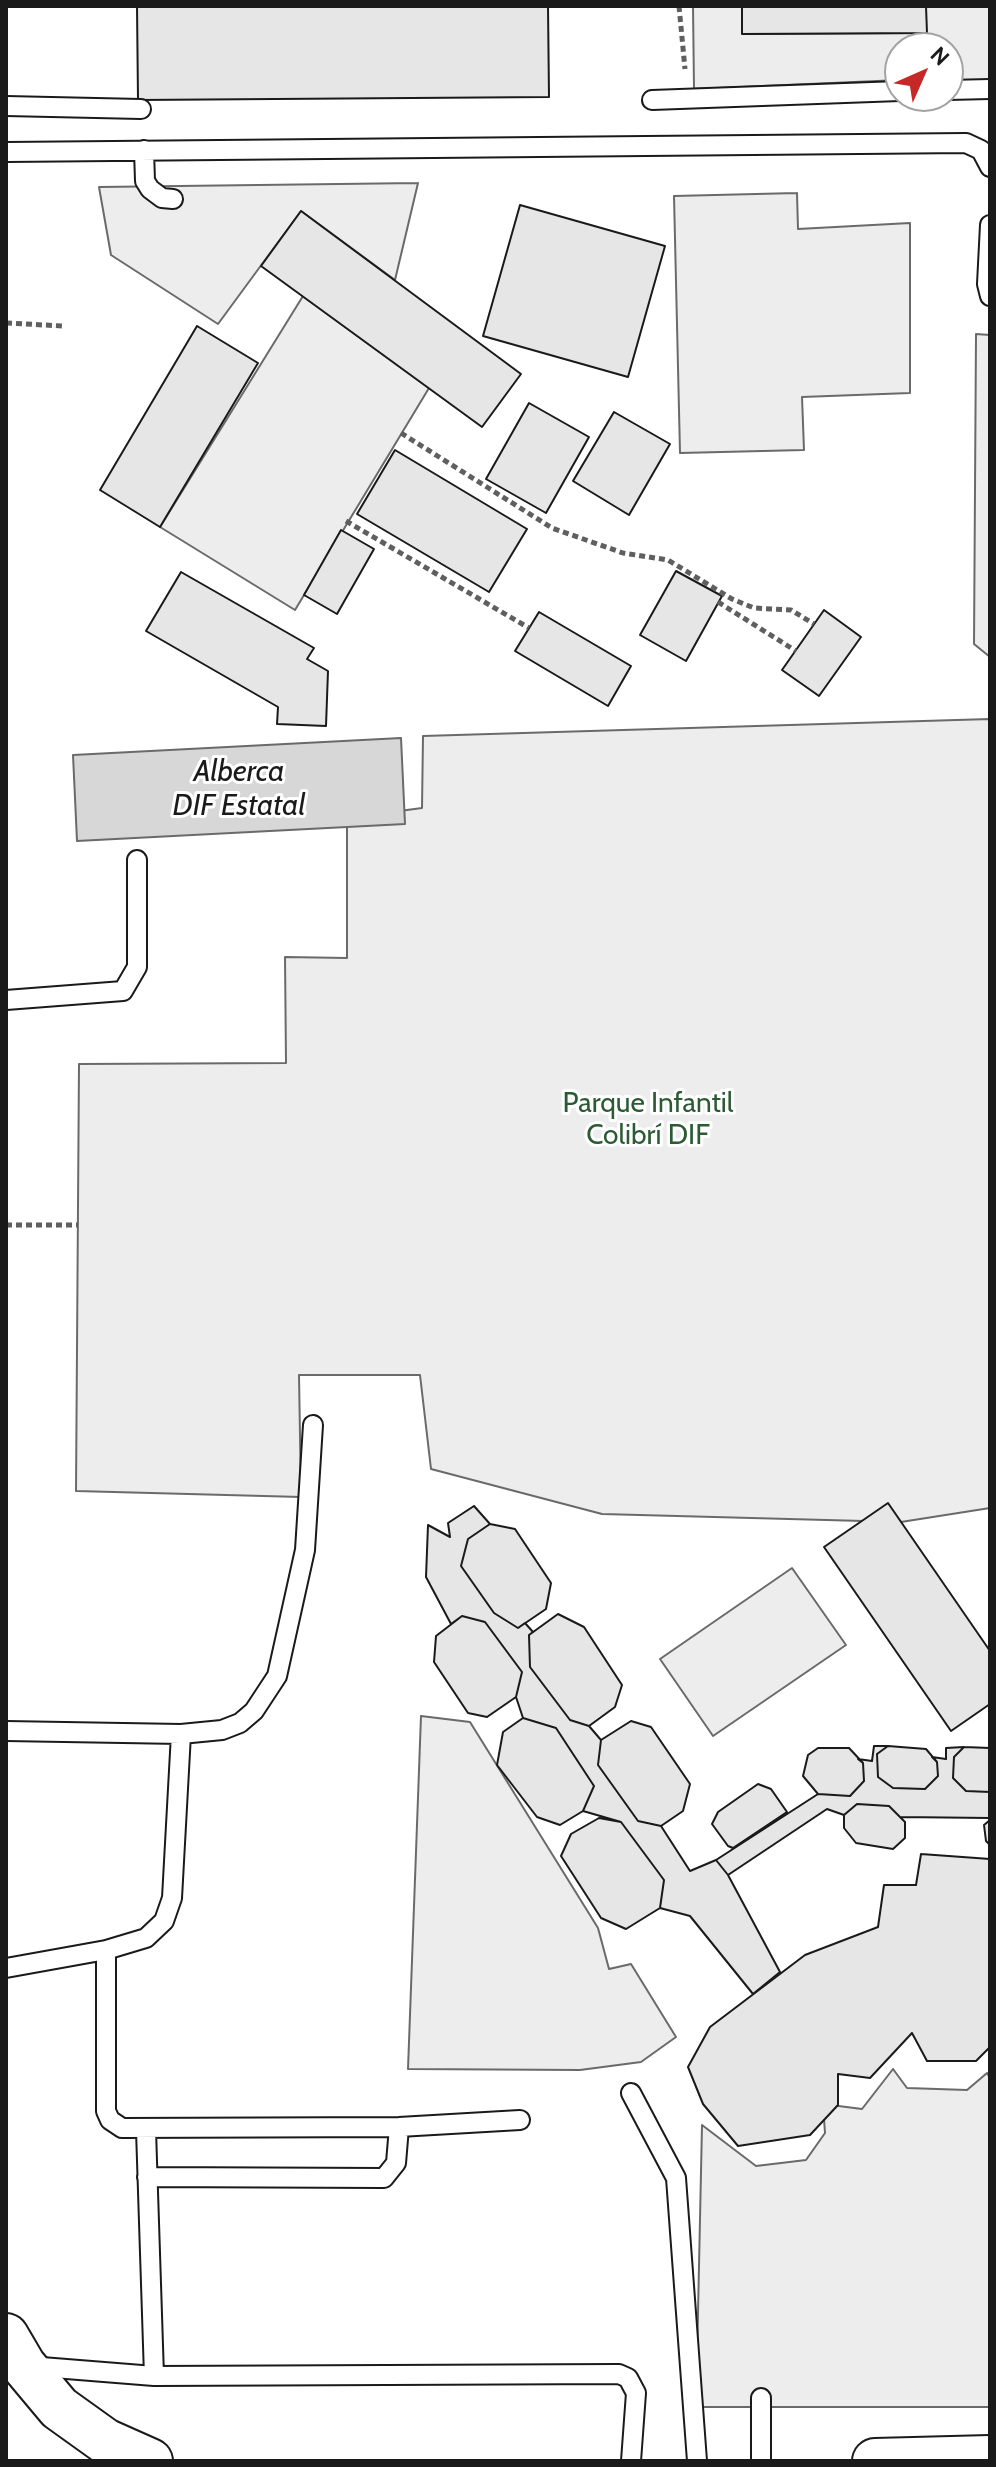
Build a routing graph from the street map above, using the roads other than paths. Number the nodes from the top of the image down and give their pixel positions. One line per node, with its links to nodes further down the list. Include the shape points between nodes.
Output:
1 (990, 89): 2 (lane)
2 (964, 90)
3 (884, 92): 4 (lane)
4 (652, 100)
5 (6, 106): 6 (lane)
6 (141, 109)
7 (144, 150): 8 (lane); 9 (lane, via 966,143 981,150); 10 (lane, via 145,181 162,198)
8 (6, 152)
9 (990, 167)
10 (173, 199)
11 (990, 225): 12 (lane)
12 (990, 296)
13 (137, 860): 14 (lane, via 137,967 123,991)
14 (6, 1000)
15 (313, 1425): 17 (lane, via 305,1550 277,1676 240,1723)
16 (6, 1731): 17 (lane)
17 (181, 1734): 18 (lane, via 172,1898 164,1921 146,1938)
18 (106, 1950): 19 (lane); 23 (lane, via 106,2111 115,2125)
19 (6, 1968)
20 (631, 2093): 31 (lane, via 676,2178)
21 (520, 2120): 22 (lane)
22 (399, 2127): 23 (lane); 24 (lane, via 396,2163 384,2178)
23 (146, 2130): 24 (lane)
24 (147, 2177): 26 (lane)
25 (14, 2351): 26 (lane); 29 (main road, via 59,2408 105,2441)
26 (154, 2376): 30 (lane, via 619,2374 628,2378 636,2393)
27 (761, 2398): 32 (lane)
28 (990, 2458): 33 (main road)
29 (150, 2461)
30 (631, 2461)
31 (697, 2461)
32 (761, 2461)
33 (875, 2461)

